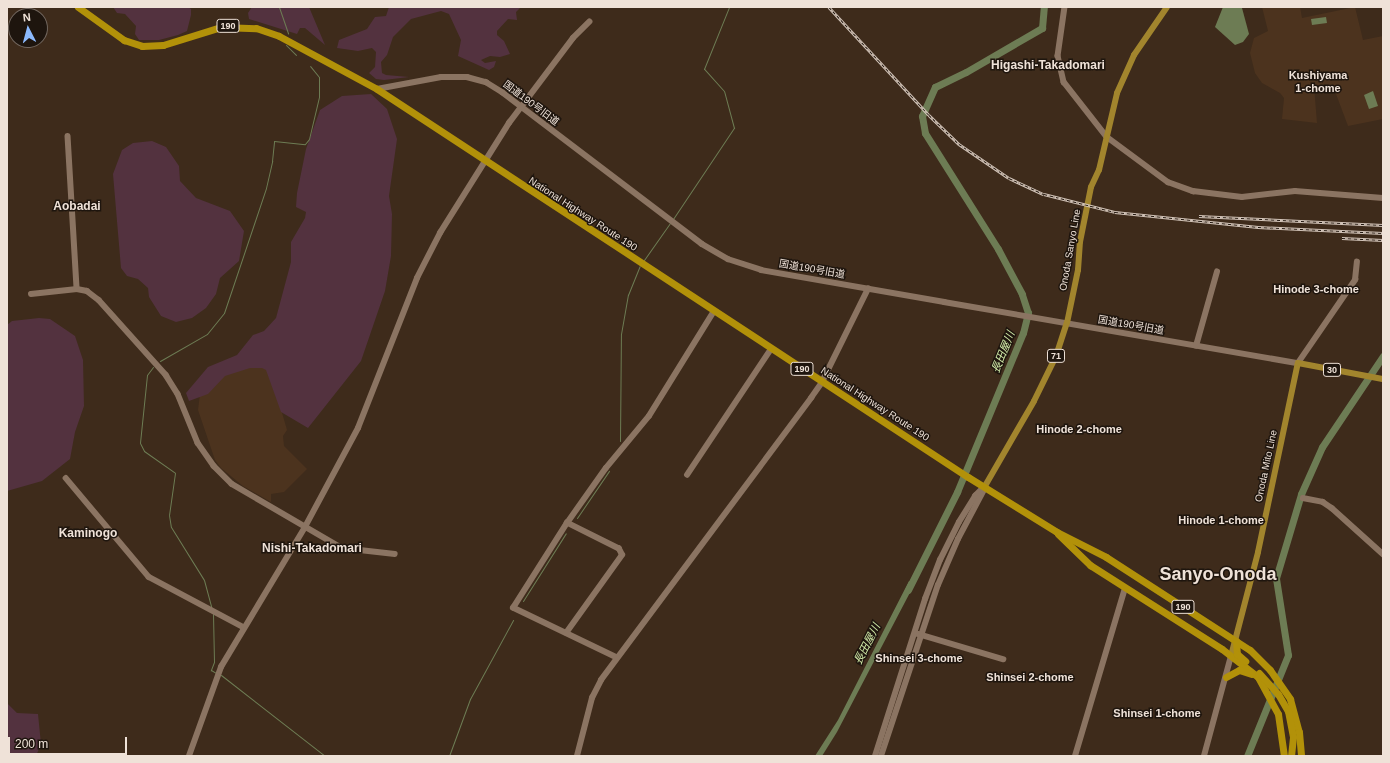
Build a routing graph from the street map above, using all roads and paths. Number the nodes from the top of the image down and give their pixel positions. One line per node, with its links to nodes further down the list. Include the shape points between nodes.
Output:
1 (78, 7): 5 (highway, National Highway Route 190 / 190, via 124,40 142,46 163,45 228,26 264,30)
2 (1065, 7): 8 (street, via 1058,49 1061,75 1076,100)
3 (1165, 9): 8 (main road, Onoda Sanyo Line / 71, via 1141,42 1125,73)
4 (589, 22): 6 (street)
5 (377, 89): 6 (street, 国道190号旧道, via 434,78 460,77 486,82); 9 (highway, National Highway Route 190 / 190)
6 (521, 106): 9 (street); 14 (street, 国道190号旧道, via 718,253 761,270)
7 (68, 136): 13 (street)
8 (1107, 137): 10 (street, via 1160,177 1193,190 1242,197 1295,191); 17 (main road, Onoda Sanyo Line / 71, via 1089,198)
9 (484, 161): 16 (highway, National Highway Route 190 / 190); 28 (street, via 427,257 358,428)
10 (1383, 198)
11 (1357, 262): 20 (street, via 1355,280)
12 (1218, 272): 18 (street)
13 (77, 289): 15 (street); 28 (street, via 87,291 99,300 166,374 178,394 198,443 221,474 246,494)
14 (868, 289): 17 (street, 国道190号旧道); 22 (street)
15 (31, 294)
16 (714, 311): 19 (highway, National Highway Route 190 / 190); 27 (street, via 649,416 606,468)
17 (1067, 323): 18 (street, 国道190号旧道); 25 (main road, Onoda Sanyo Line / 71, via 1047,377)
18 (1196, 346): 20 (street, 国道190号旧道)
19 (772, 349): 22 (highway, National Highway Route 190 / 190); 23 (street)
20 (1298, 363): 21 (main road, 30); 39 (main road, Onoda Mito Line, via 1258,552)
21 (1383, 379)
22 (822, 382): 25 (highway, National Highway Route 190 / 190); 41 (street)
23 (687, 476)
24 (66, 478): 35 (street, via 149,577)
25 (985, 486): 29 (highway, National Highway Route 190 / 190); 36 (street, via 975,496 948,543); 38 (street, via 946,564)
26 (1304, 498): 32 (street, via 1323,502 1332,508)
27 (566, 523): 37 (street, via 513,608); 37 (street, via 619,549 622,555)
28 (305, 527): 31 (street, via 342,548); 35 (street)
29 (1057, 532): 30 (highway, National Highway Route 190 / 190); 33 (highway, National Highway Route 190 / 190)
30 (1098, 552): 33 (highway, via 1090,556); 39 (highway, National Highway Route 190 / 190)
31 (395, 554)
32 (1383, 554)
33 (1090, 565): 34 (highway, National Highway Route 190 / 190)
34 (1125, 588): 40 (highway, National Highway Route 190 / 190); 49 (street)
35 (243, 627): 45 (street, via 221,667)
36 (914, 632): 38 (street); 47 (street)
37 (566, 633): 41 (street)
38 (921, 634): 42 (street); 48 (street)
39 (1236, 641): 40 (main road, Onoda Mito Line); 44 (highway, via 1238,655); 53 (highway, National Highway Route 190 / 190, via 1255,654 1278,680 1296,717)
40 (1231, 656): 43 (street); 44 (highway, National Highway Route 190 / 190, via 1258,677)
41 (617, 658): 46 (street, via 595,690)
42 (1003, 659)
43 (1226, 676): 44 (highway, via 1236,671 1247,671); 50 (street)
44 (1269, 690): 51 (highway, National Highway Route 190 / 190, via 1283,734); 52 (highway, via 1278,694 1292,723)
45 (189, 756)
46 (577, 756)
47 (875, 756)
48 (881, 756)
49 (1075, 756)
50 (1204, 756)
51 (1284, 756)
52 (1291, 756)
53 (1301, 756)

